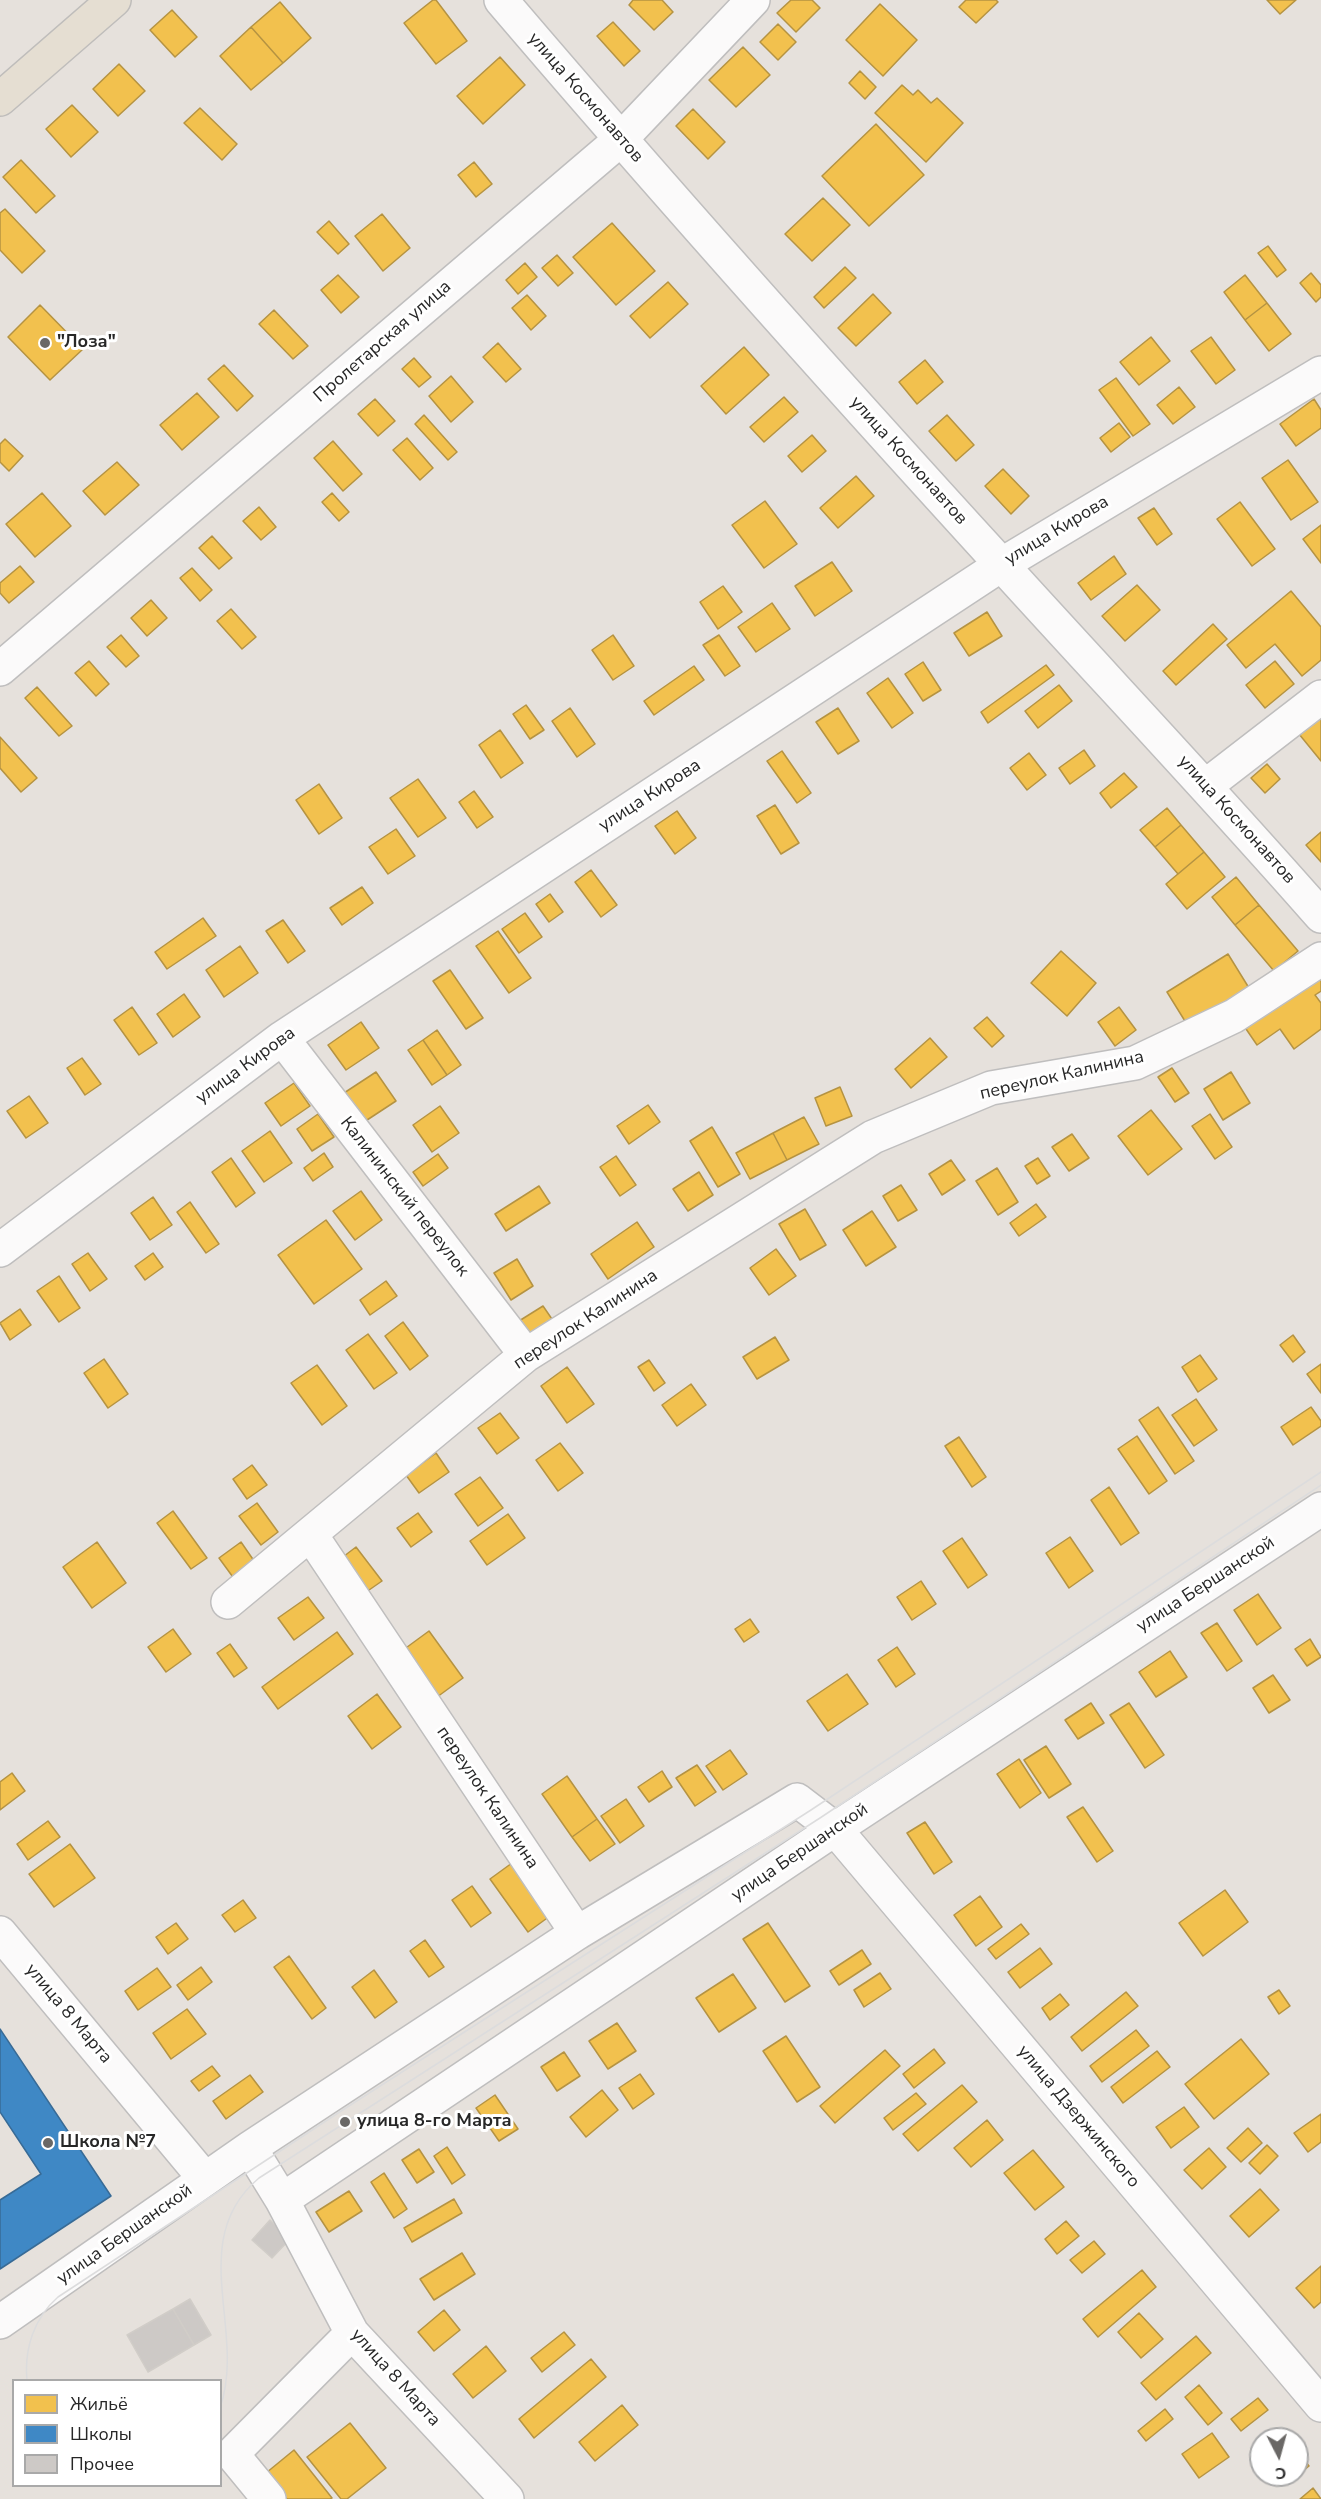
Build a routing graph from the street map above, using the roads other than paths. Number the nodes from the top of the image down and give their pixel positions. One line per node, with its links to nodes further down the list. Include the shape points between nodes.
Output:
1 (114, 0): 4 (main road)
2 (501, 0): 5 (street, улица Космонавтов)
3 (753, 0): 5 (street, Пролетарская улица)
4 (0, 99)
5 (620, 140): 7 (street, улица Космонавтов); 8 (street, Пролетарская улица)
6 (1321, 373): 7 (street, улица Кирова)
7 (1001, 565): 10 (street, улица Космонавтов); 13 (street, улица Кирова)
8 (0, 669)
9 (1321, 697): 10 (street)
10 (1206, 785): 11 (street, улица Космонавтов)
11 (1321, 916)
12 (1321, 959): 15 (street, переулок Калинина, via 1234,1016 1136,1063 991,1088 873,1137)
13 (282, 1038): 14 (street, улица Кирова); 15 (street, Калининский переулок)
14 (0, 1250)
15 (526, 1355): 17 (street, переулок Калинина)
16 (1321, 1509): 19 (street, улица Бершанской)
17 (311, 1535): 18 (street); 21 (street, переулок Калинина)
18 (228, 1602)
19 (835, 1829): 21 (street, улица Дзержинского, via 797,1800); 24 (street, улица Бершанской); 27 (street, улица Дзержинского)
20 (0, 1933): 23 (street, улица 8 Марта)
21 (577, 1933): 22 (street, улица Бершанской)
22 (250, 2148): 23 (street, улица Бершанской); 24 (street, улица 8 Марта)
23 (205, 2179): 25 (street, улица Бершанской)
24 (282, 2200): 26 (street, улица 8 Марта)
25 (0, 2322)
26 (352, 2333): 28 (street, via 232,2454); 29 (street, улица 8 Марта)
27 (1321, 2404)
28 (269, 2499)
29 (507, 2499)

